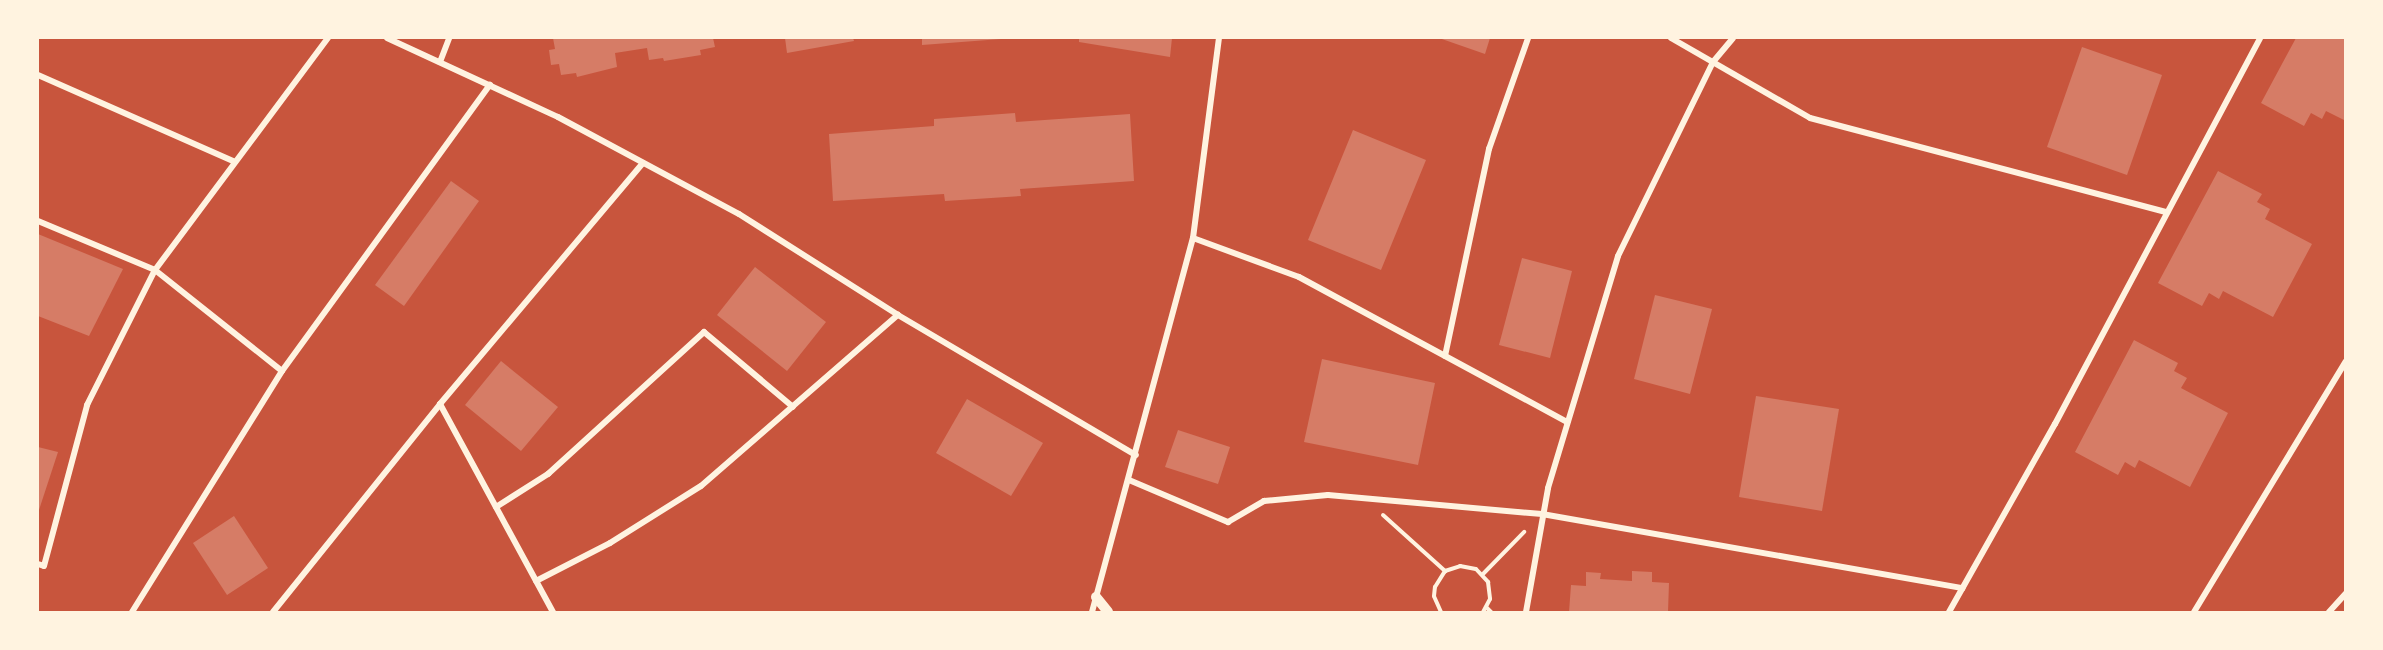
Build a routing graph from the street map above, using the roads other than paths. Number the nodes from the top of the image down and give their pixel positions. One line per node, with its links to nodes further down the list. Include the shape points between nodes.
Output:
1 (328, 38): 13 (street)
2 (387, 38): 9 (street)
3 (449, 38): 9 (street)
4 (1219, 38): 17 (street)
5 (1528, 38): 20 (street, via 1490,149)
6 (1671, 38): 10 (street)
7 (1733, 38): 10 (street)
8 (2259, 38): 15 (street)
9 (440, 62): 12 (street)
10 (1713, 62): 15 (street, via 1810,118); 25 (street, via 1618,256)
11 (38, 75): 13 (street)
12 (490, 85): 14 (street); 22 (street)
13 (235, 162): 18 (street)
14 (643, 163): 19 (street, via 739,214); 23 (street)
15 (2168, 212): 32 (street)
16 (38, 221): 18 (street)
17 (1194, 238): 20 (street, via 1299,277); 26 (street)
18 (155, 270): 22 (street); 30 (street, via 87,405 44,566)
19 (898, 315): 24 (street); 26 (street)
20 (1445, 356): 25 (street)
21 (2346, 361): 42 (street)
22 (282, 371): 35 (street)
23 (440, 404): 28 (street); 36 (street)
24 (793, 407): 28 (street, via 704,332 548,474); 31 (street, via 701,486 610,543)
25 (1567, 422): 29 (street)
26 (1136, 455): 27 (street)
27 (1129, 480): 29 (street, via 1228,522 1264,501 1328,495); 34 (street)
28 (496, 507): 31 (street)
29 (1542, 514): 32 (street); 40 (street)
30 (38, 564)
31 (536, 581): 37 (street)
32 (1963, 588): 41 (street)
33 (2346, 593): 43 (street)
34 (1096, 597): 38 (street); 39 (street)
35 (132, 612)
36 (273, 612)
37 (553, 612)
38 (1092, 612)
39 (1108, 612)
40 (1526, 612)
41 (1949, 612)
42 (2194, 612)
43 (2329, 612)

